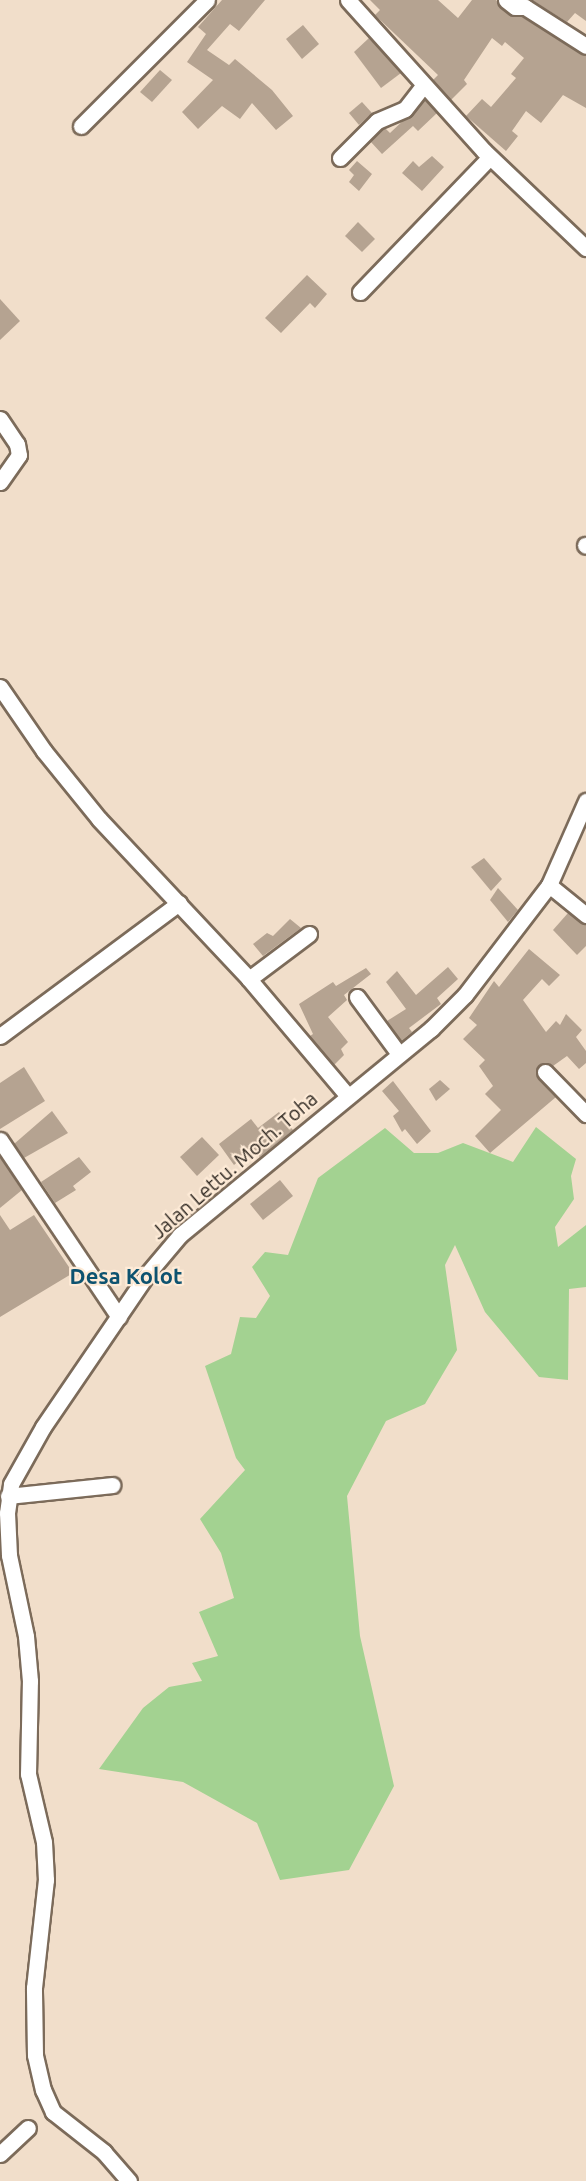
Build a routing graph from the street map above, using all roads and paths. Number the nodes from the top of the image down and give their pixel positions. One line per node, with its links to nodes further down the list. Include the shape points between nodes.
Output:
1 (207, 0): 6 (street)
2 (348, 0): 5 (street)
3 (506, 0): 4 (street, via 515,7 525,7)
4 (586, 46)
5 (423, 86): 7 (street); 8 (street, via 405,109 377,121)
6 (81, 126)
7 (490, 157): 9 (street); 10 (street)
8 (339, 158)
9 (586, 248)
10 (360, 292)
11 (0, 419): 12 (street, via 17,444 19,455)
12 (0, 482)
13 (0, 687): 16 (street, via 69,784)
14 (586, 801): 15 (street, Jalan Lettu. Moch. Toha)
15 (549, 885): 17 (street); 22 (street, Jalan Lettu. Moch. Toha, via 465,995)
16 (179, 903): 19 (street); 21 (street)
17 (586, 915)
18 (309, 934): 19 (street)
19 (249, 979): 24 (street)
20 (357, 997): 22 (street)
21 (0, 1036)
22 (399, 1054): 24 (street, Jalan Lettu. Moch. Toha)
23 (545, 1072): 25 (street)
24 (347, 1095): 27 (street, Jalan Lettu. Moch. Toha, via 180,1235)
25 (586, 1114)
26 (0, 1140): 27 (street)
27 (119, 1317): 29 (street, Jalan Lettu. Moch. Toha, via 27,1451)
28 (112, 1485): 29 (street)
29 (8, 1496): 32 (street, Jalan Lettu. Moch. Toha, via 9,1555 26,1636 30,1681 28,1774 44,1842 44,1927 34,1988 35,2055 53,2112 104,2152)
30 (28, 2128): 31 (street)
31 (0, 2154)
32 (129, 2181)

